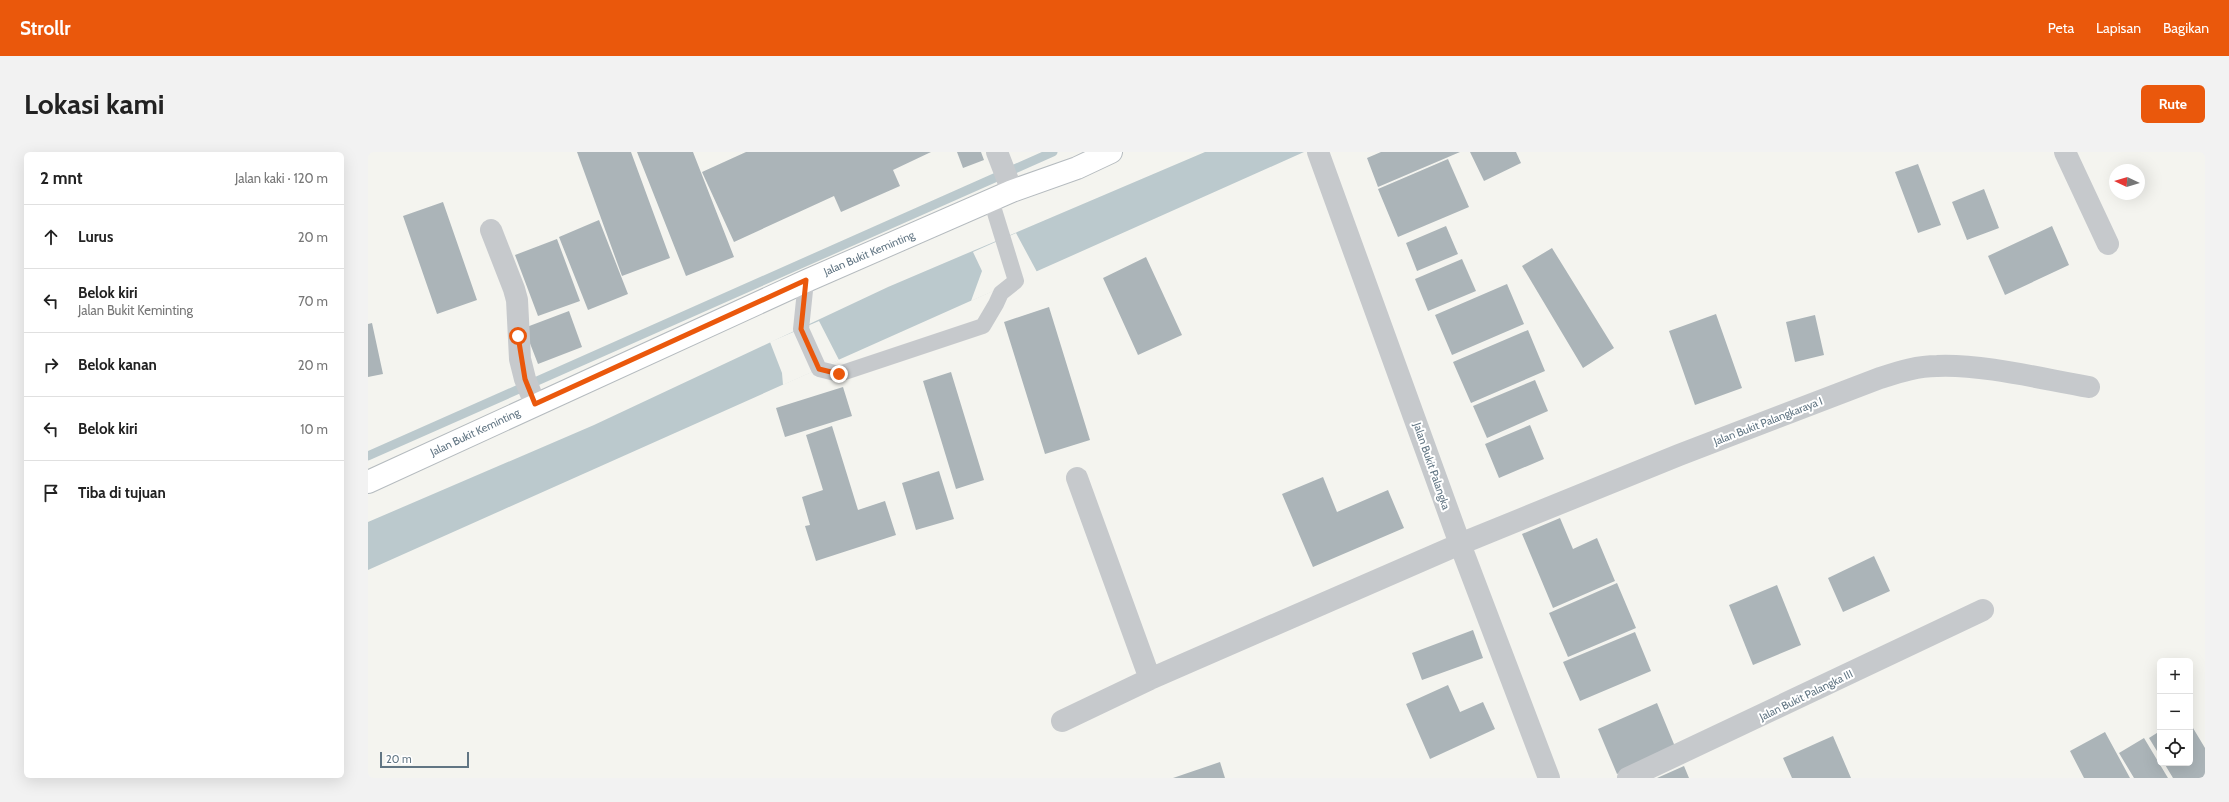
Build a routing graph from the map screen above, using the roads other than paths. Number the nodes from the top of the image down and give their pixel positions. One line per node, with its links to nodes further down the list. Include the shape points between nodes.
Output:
1 (997, 152): 5 (street)
2 (1111, 152): 5 (main road, Jalan Bukit Keminting, via 1077,168)
3 (1318, 152): 14 (street, Jalan Bukit Palangka)
4 (2066, 152): 8 (street)
5 (1012, 191): 6 (main road, Jalan Bukit Keminting)
6 (991, 200): 9 (main road, Jalan Bukit Keminting); 9 (lane, via 1016,281 1001,293 983,326 839,374 819,369 801,329)
7 (491, 230): 11 (street, via 517,300 520,359)
8 (2108, 244)
9 (806, 280): 11 (main road, Jalan Bukit Keminting)
10 (2089, 387): 14 (street, Jalan Bukit Palangkaraya I, via 1967,367 1937,366 1910,369 1679,454)
11 (535, 404): 13 (main road, Jalan Bukit Keminting)
12 (1077, 478): 16 (street)
13 (368, 482)
14 (1460, 544): 16 (street, Jalan Bukit Palangkaraya I); 18 (street, Jalan Bukit Palangka)
15 (1984, 610): 19 (street, Jalan Bukit Palangka III)
16 (1150, 679): 17 (street, Jalan Bukit Palangkaraya I)
17 (1062, 722)
18 (1549, 778)
19 (1628, 778)

